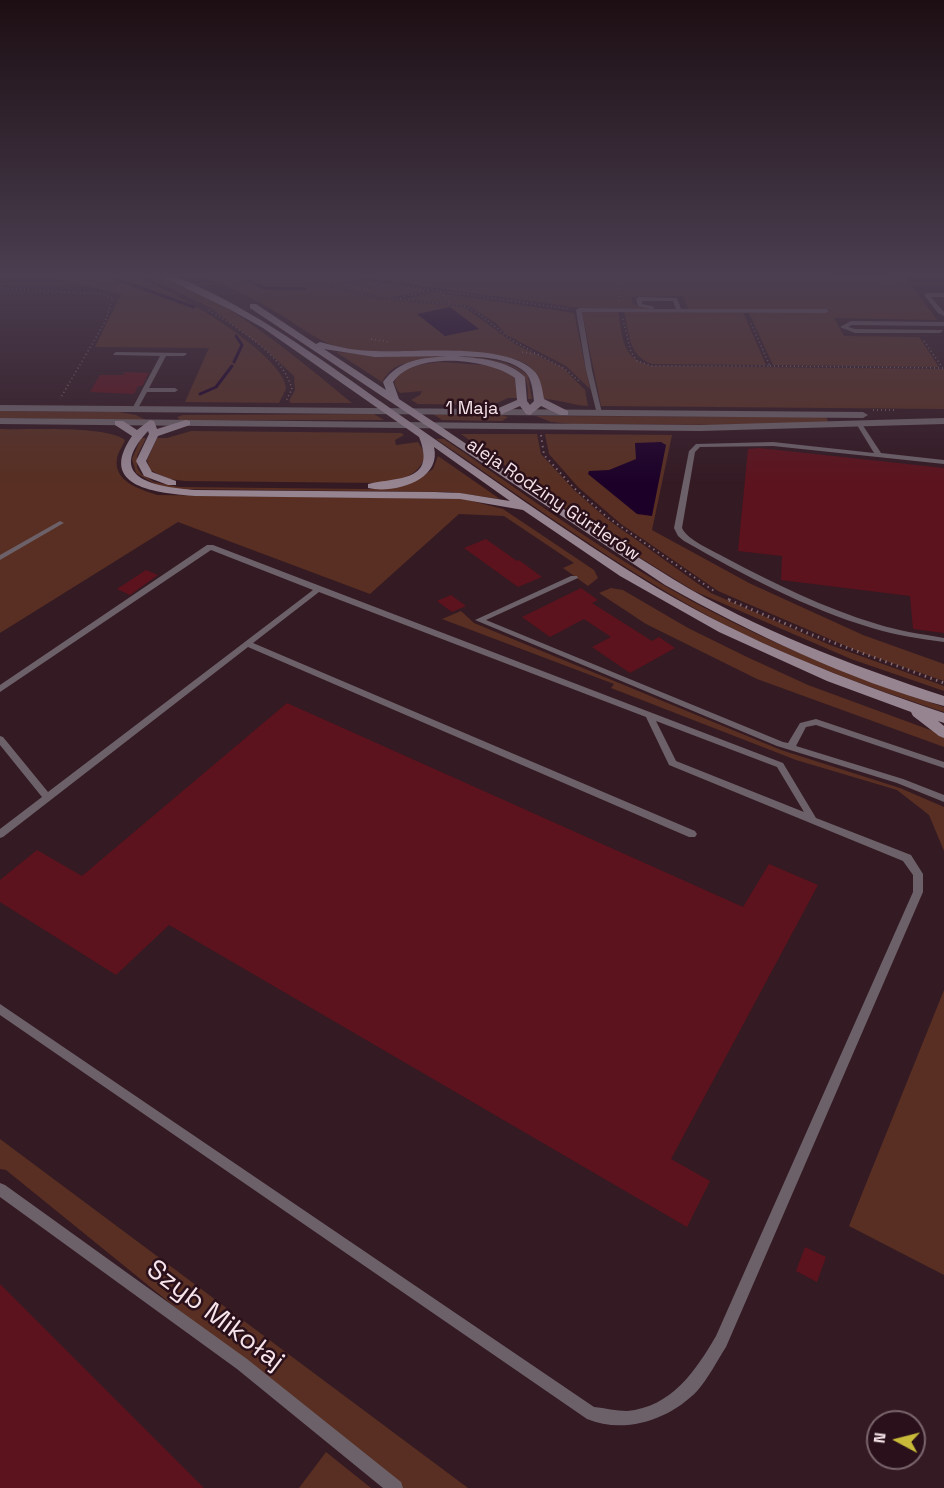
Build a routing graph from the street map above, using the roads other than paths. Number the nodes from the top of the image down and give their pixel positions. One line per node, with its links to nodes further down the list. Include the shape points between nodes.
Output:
1 (289, 344): 30 (main road, aleja Rodziny Gürtlerów)
2 (312, 344): 10 (main road, aleja Rodziny Gürtlerów)
3 (318, 344): 12 (main road, via 372,354 468,354 508,360 528,370)
4 (585, 344): 19 (lane)
5 (116, 354): 6 (lane)
6 (164, 354): 7 (lane); 8 (lane)
7 (184, 354)
8 (145, 390): 9 (lane); 14 (lane)
9 (175, 390)
10 (395, 400): 11 (main road, via 388,382 393,373 417,362 444,360 507,367 520,377); 41 (main road, aleja Rodziny Gürtlerów, via 638,563 722,612 852,670)
11 (522, 401): 16 (main road); 17 (main road)
12 (538, 401): 17 (main road); 18 (main road)
13 (0, 408): 14 (street, 1 Maja)
14 (135, 409): 15 (street, 1 Maja); 28 (street, via 146,414)
15 (183, 410): 16 (street, 1 Maja); 28 (street, via 165,415)
16 (498, 412): 17 (street, 1 Maja)
17 (530, 412): 18 (street, 1 Maja); 26 (street, via 526,418); 27 (street, via 538,420)
18 (564, 413): 19 (street, 1 Maja)
19 (599, 413): 20 (street, 1 Maja)
20 (944, 416)
21 (0, 421): 23 (street)
22 (944, 421): 25 (street, 1 Maja)
23 (118, 423): 28 (street); 29 (main road)
24 (186, 423): 26 (street, 1 Maja); 28 (main road)
25 (860, 425): 27 (street, 1 Maja); 31 (lane)
26 (500, 426): 27 (street, 1 Maja)
27 (559, 426)
28 (152, 429): 29 (main road); 30 (main road, via 141,461 148,474 163,481 191,485 380,486 407,480 428,469 431,450)
29 (137, 434): 33 (main road, via 126,467 133,478 155,488 195,493 460,496)
30 (422, 435): 33 (main road, aleja Rodziny Gürtlerów)
31 (879, 455): 32 (lane); 38 (lane, via 773,444 698,445 692,452 678,528 687,539 751,575 843,616 895,633)
32 (944, 462)
33 (531, 508): 42 (main road, aleja Rodziny Gürtlerów, via 630,576 709,621 788,660)
34 (60, 523): 35 (lane)
35 (0, 558)
36 (574, 578): 47 (lane, via 479,620)
37 (318, 589): 39 (lane); 40 (lane, via 210,548); 43 (lane)
38 (944, 640)
39 (247, 644): 49 (lane); 53 (lane)
40 (0, 689)
41 (944, 701)
42 (908, 706): 44 (main road, aleja Rodziny Gürtlerów); 45 (main road)
43 (650, 717): 51 (lane, via 780,765); 51 (lane, via 672,763)
44 (944, 717)
45 (944, 733)
46 (0, 738): 49 (lane)
47 (790, 747): 48 (lane, via 802,725 816,722); 50 (lane)
48 (944, 765)
49 (48, 798): 52 (lane)
50 (944, 799)
51 (813, 820): 54 (lane, via 907,858 918,874 918,892 752,1272 705,1369 667,1407 629,1418 592,1414)
52 (0, 834)
53 (692, 834)
54 (0, 1009)
55 (0, 1189): 56 (lane, Szyb Mikołaj, via 242,1364)
56 (395, 1488)

